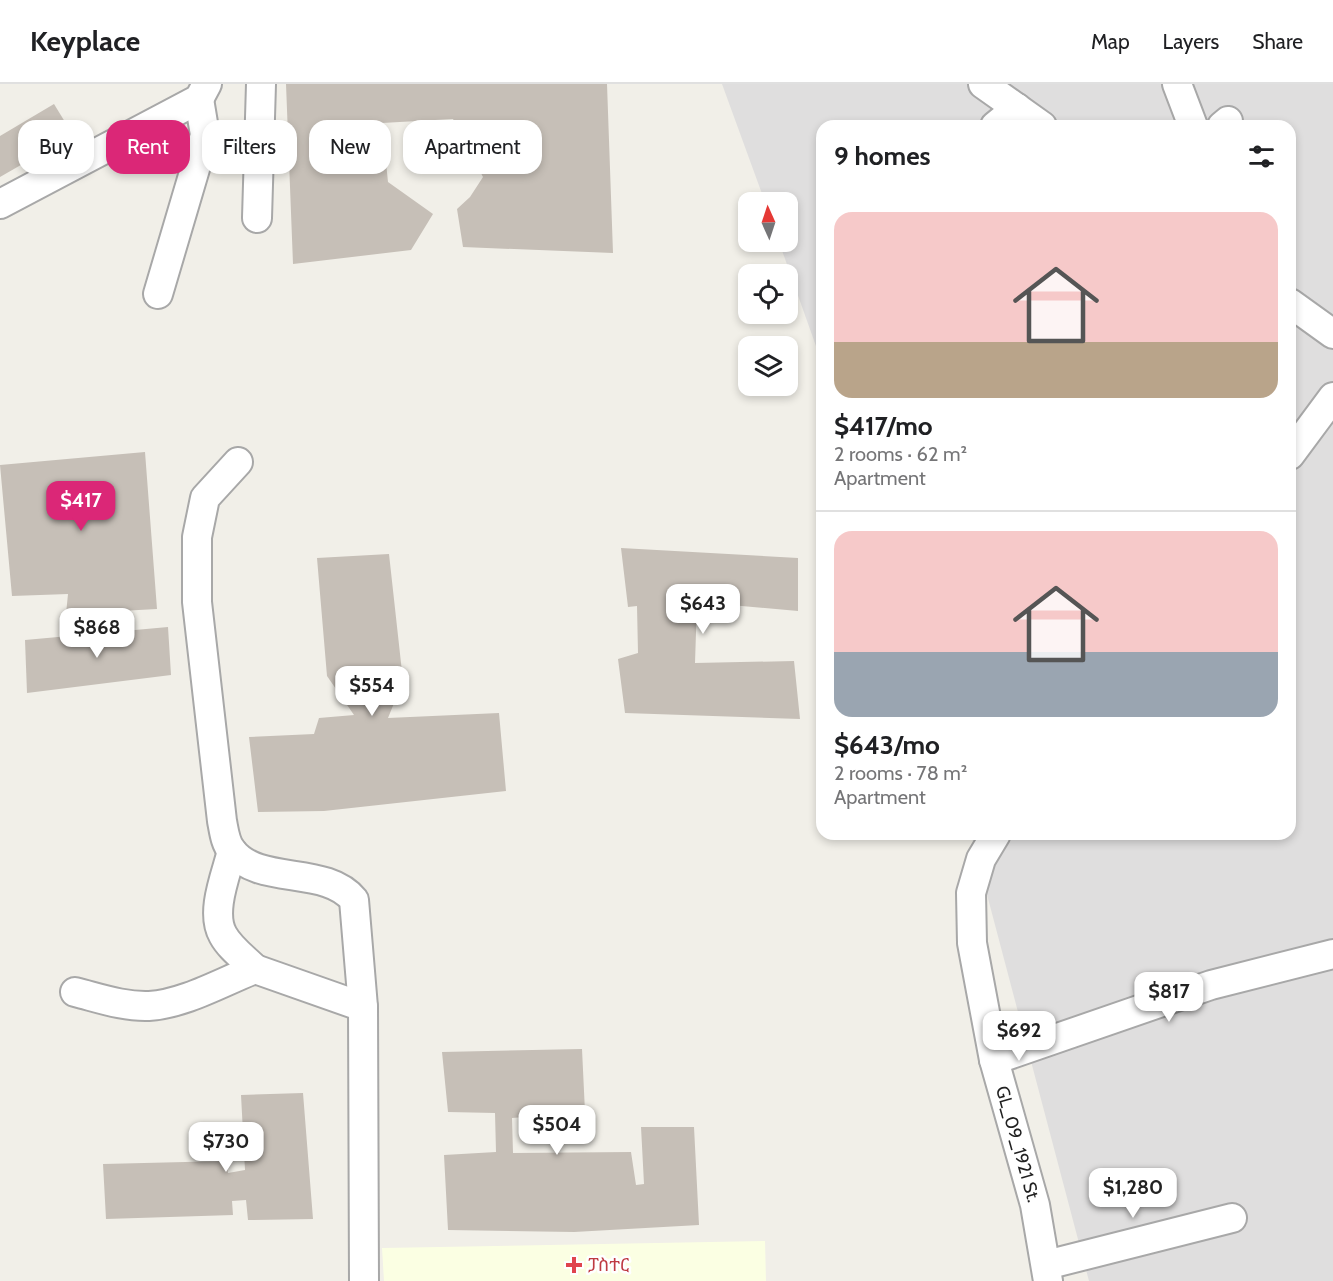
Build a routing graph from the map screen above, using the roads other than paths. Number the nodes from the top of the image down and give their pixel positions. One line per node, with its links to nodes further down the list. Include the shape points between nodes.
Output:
1 (261, 84): 10 (street)
2 (983, 84): 5 (street)
3 (1177, 84): 8 (street)
4 (203, 92): 9 (street); 11 (street, via 205,135)
5 (1017, 108): 6 (street); 7 (street)
6 (1002, 120)
7 (1034, 120)
8 (1191, 120)
9 (0, 204)
10 (256, 218)
11 (158, 294)
12 (1296, 307): 13 (street)
13 (1333, 334)
14 (1333, 397): 15 (street)
15 (1296, 446)
16 (238, 462): 18 (street, via 205,498 197,537 197,602 222,821)
17 (992, 840): 23 (street, GL_09_1921 St., via 981,859 971,893 972,943)
18 (232, 851): 20 (street, via 218,919 230,946); 22 (street, via 255,867 336,885 347,891 357,912)
19 (1333, 954): 23 (street, via 1201,988)
20 (255, 969): 21 (street, via 150,1006 126,1005); 22 (street)
21 (75, 992)
22 (363, 1007): 26 (street)
23 (994, 1060): 25 (street, GL_09_1921 St., via 1035,1205)
24 (1232, 1218): 25 (street)
25 (1047, 1273)
26 (364, 1281)

